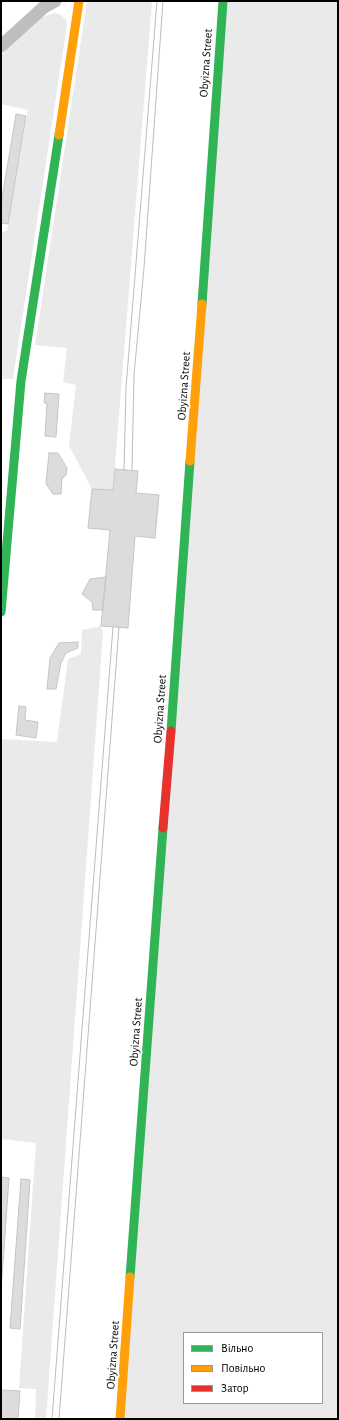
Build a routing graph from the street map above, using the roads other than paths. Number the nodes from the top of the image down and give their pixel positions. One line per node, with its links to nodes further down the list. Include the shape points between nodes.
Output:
1 (55, 1): 4 (street, via 44,7)
2 (79, 1): 5 (main road, via 21,382)
3 (223, 1): 6 (main road, Obyizna Street)
4 (1, 46)
5 (1, 612)
6 (120, 1419)

